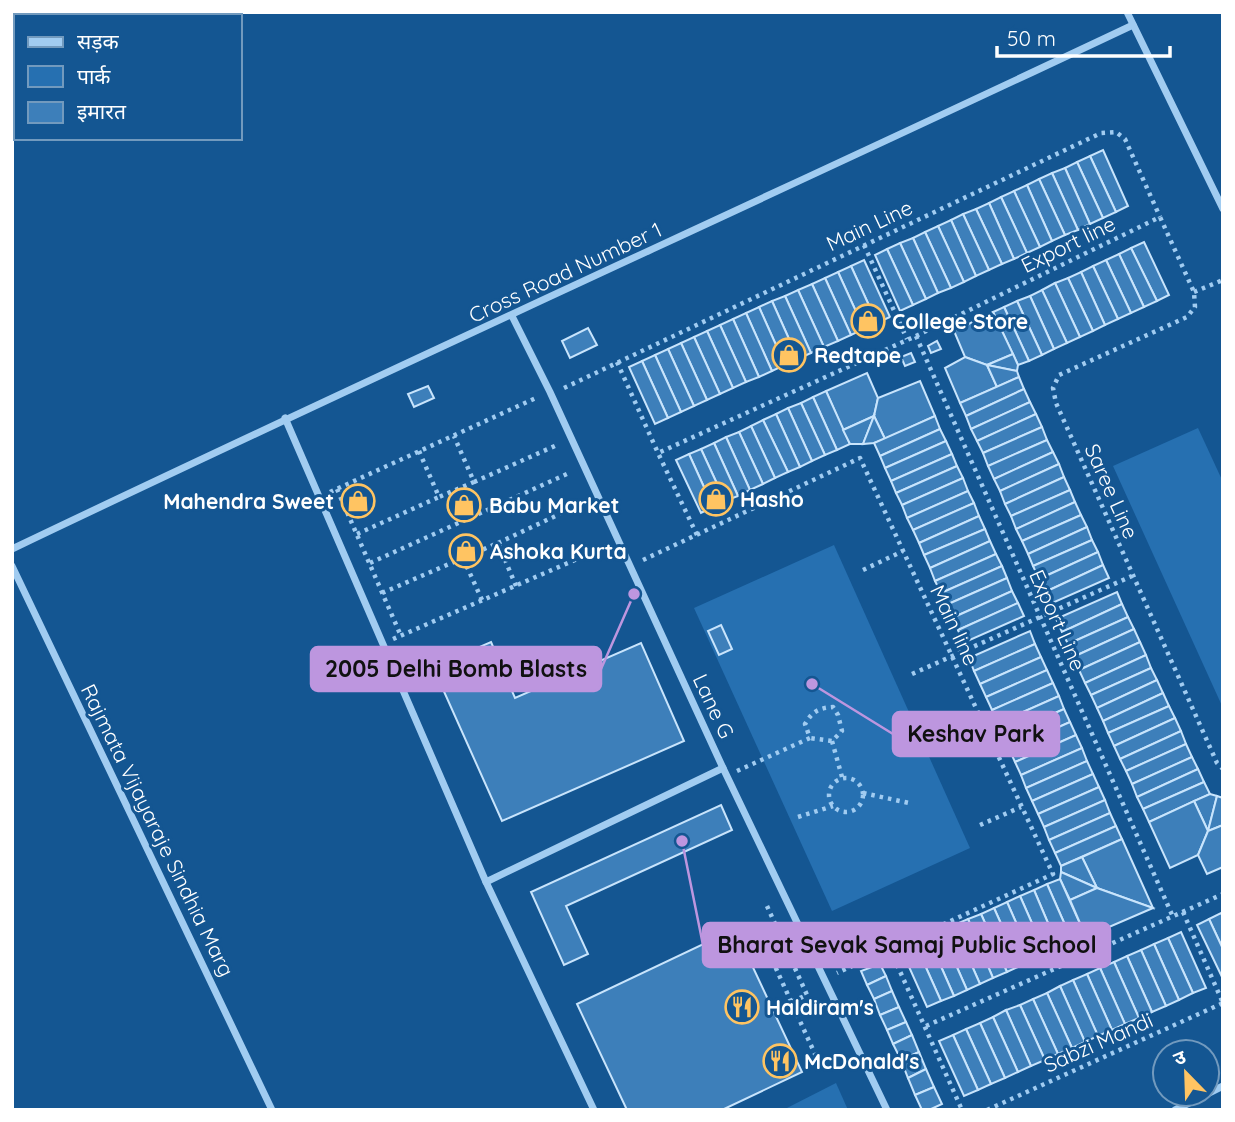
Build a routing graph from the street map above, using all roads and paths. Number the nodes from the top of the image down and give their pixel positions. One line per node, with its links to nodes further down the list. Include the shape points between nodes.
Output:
1 (1127, 12): 2 (street)
2 (1133, 25): 3 (street); 8 (street, Cross Road Number 1)
3 (1223, 209)
4 (1160, 217): 5 (path, Main Line, via 1125,139 1116,132 1101,133); 7 (path); 9 (path, Export line)
5 (864, 245): 10 (path); 11 (path, Main Line)
6 (1223, 279): 7 (path)
7 (1194, 292): 35 (path, Saree Line, via 1195,307 1187,317 1059,374 1053,388)
8 (512, 316): 12 (street, Lane G); 13 (street, Cross Road Number 1)
9 (916, 335): 10 (path, Export line); 39 (path, Export Line)
10 (907, 339): 17 (path, Export line)
11 (617, 362): 12 (path, Main Line); 17 (path)
12 (550, 394): 14 (path, Main Line); 26 (street, Lane G)
13 (285, 418): 21 (street); 28 (street, Cross Road Number 1)
14 (454, 436): 16 (path, Main Line); 19 (path)
15 (557, 445): 19 (path)
16 (419, 451): 20 (path, Main Line); 22 (path)
17 (658, 453): 25 (path)
18 (569, 473): 31 (path)
19 (474, 482): 22 (path)
20 (337, 489): 21 (path, Main Line); 24 (path)
21 (319, 497): 41 (street)
22 (439, 497): 24 (path)
23 (583, 503): 27 (path)
24 (357, 534): 31 (path)
25 (697, 535): 29 (path, Main line, via 860,457); 33 (path, Main line)
26 (619, 541): 33 (street, Lane G); 36 (path)
27 (498, 543): 30 (path); 36 (path)
28 (12, 550)
29 (903, 551): 34 (path); 42 (path, Main line)
30 (463, 558): 37 (path); 38 (path)
31 (370, 563): 37 (path)
32 (12, 566): 68 (street, Rajmata Vijayaraje Sindhia Marg)
33 (630, 566): 47 (street, Lane G)
34 (863, 570)
35 (1132, 576): 39 (path); 46 (path, Saree Line)
36 (516, 586): 38 (path)
37 (382, 593): 40 (path)
38 (482, 600): 40 (path)
39 (1040, 618): 42 (path); 59 (path, Export Line)
40 (401, 636): 41 (path)
41 (383, 644): 55 (street)
42 (952, 657): 43 (path); 52 (path, Main line)
43 (912, 674)
44 (810, 738): 45 (path); 45 (path, via 805,724 810,714 833,707 842,731); 47 (path)
45 (832, 741): 48 (path)
46 (1223, 769)
47 (725, 772): 55 (street); 62 (street, Lane G)
48 (842, 778): 49 (path, via 858,781); 51 (path, via 829,789)
49 (863, 793): 50 (path); 51 (path, via 855,810 843,812)
50 (909, 803)
51 (833, 806): 53 (path)
52 (1021, 807): 54 (path); 61 (path, Main line, via 1053,874)
53 (798, 817)
54 (980, 825)
55 (486, 882): 69 (street)
56 (1223, 894): 58 (path)
57 (767, 906): 63 (path, via 807,995)
58 (1183, 912): 59 (path); 64 (path)
59 (1173, 917): 65 (path)
60 (758, 929): 63 (path)
61 (890, 948): 62 (path, Main line); 65 (path)
62 (823, 979): 70 (street, Lane G)
63 (791, 1002): 66 (path)
64 (1223, 1003): 72 (path, Sabzi Mandi)
65 (926, 1026): 71 (path)
66 (820, 1065)
67 (1223, 1086): 73 (street)
68 (272, 1110)
69 (594, 1110)
70 (887, 1110)
71 (962, 1110)
72 (987, 1110)
73 (1175, 1110)

